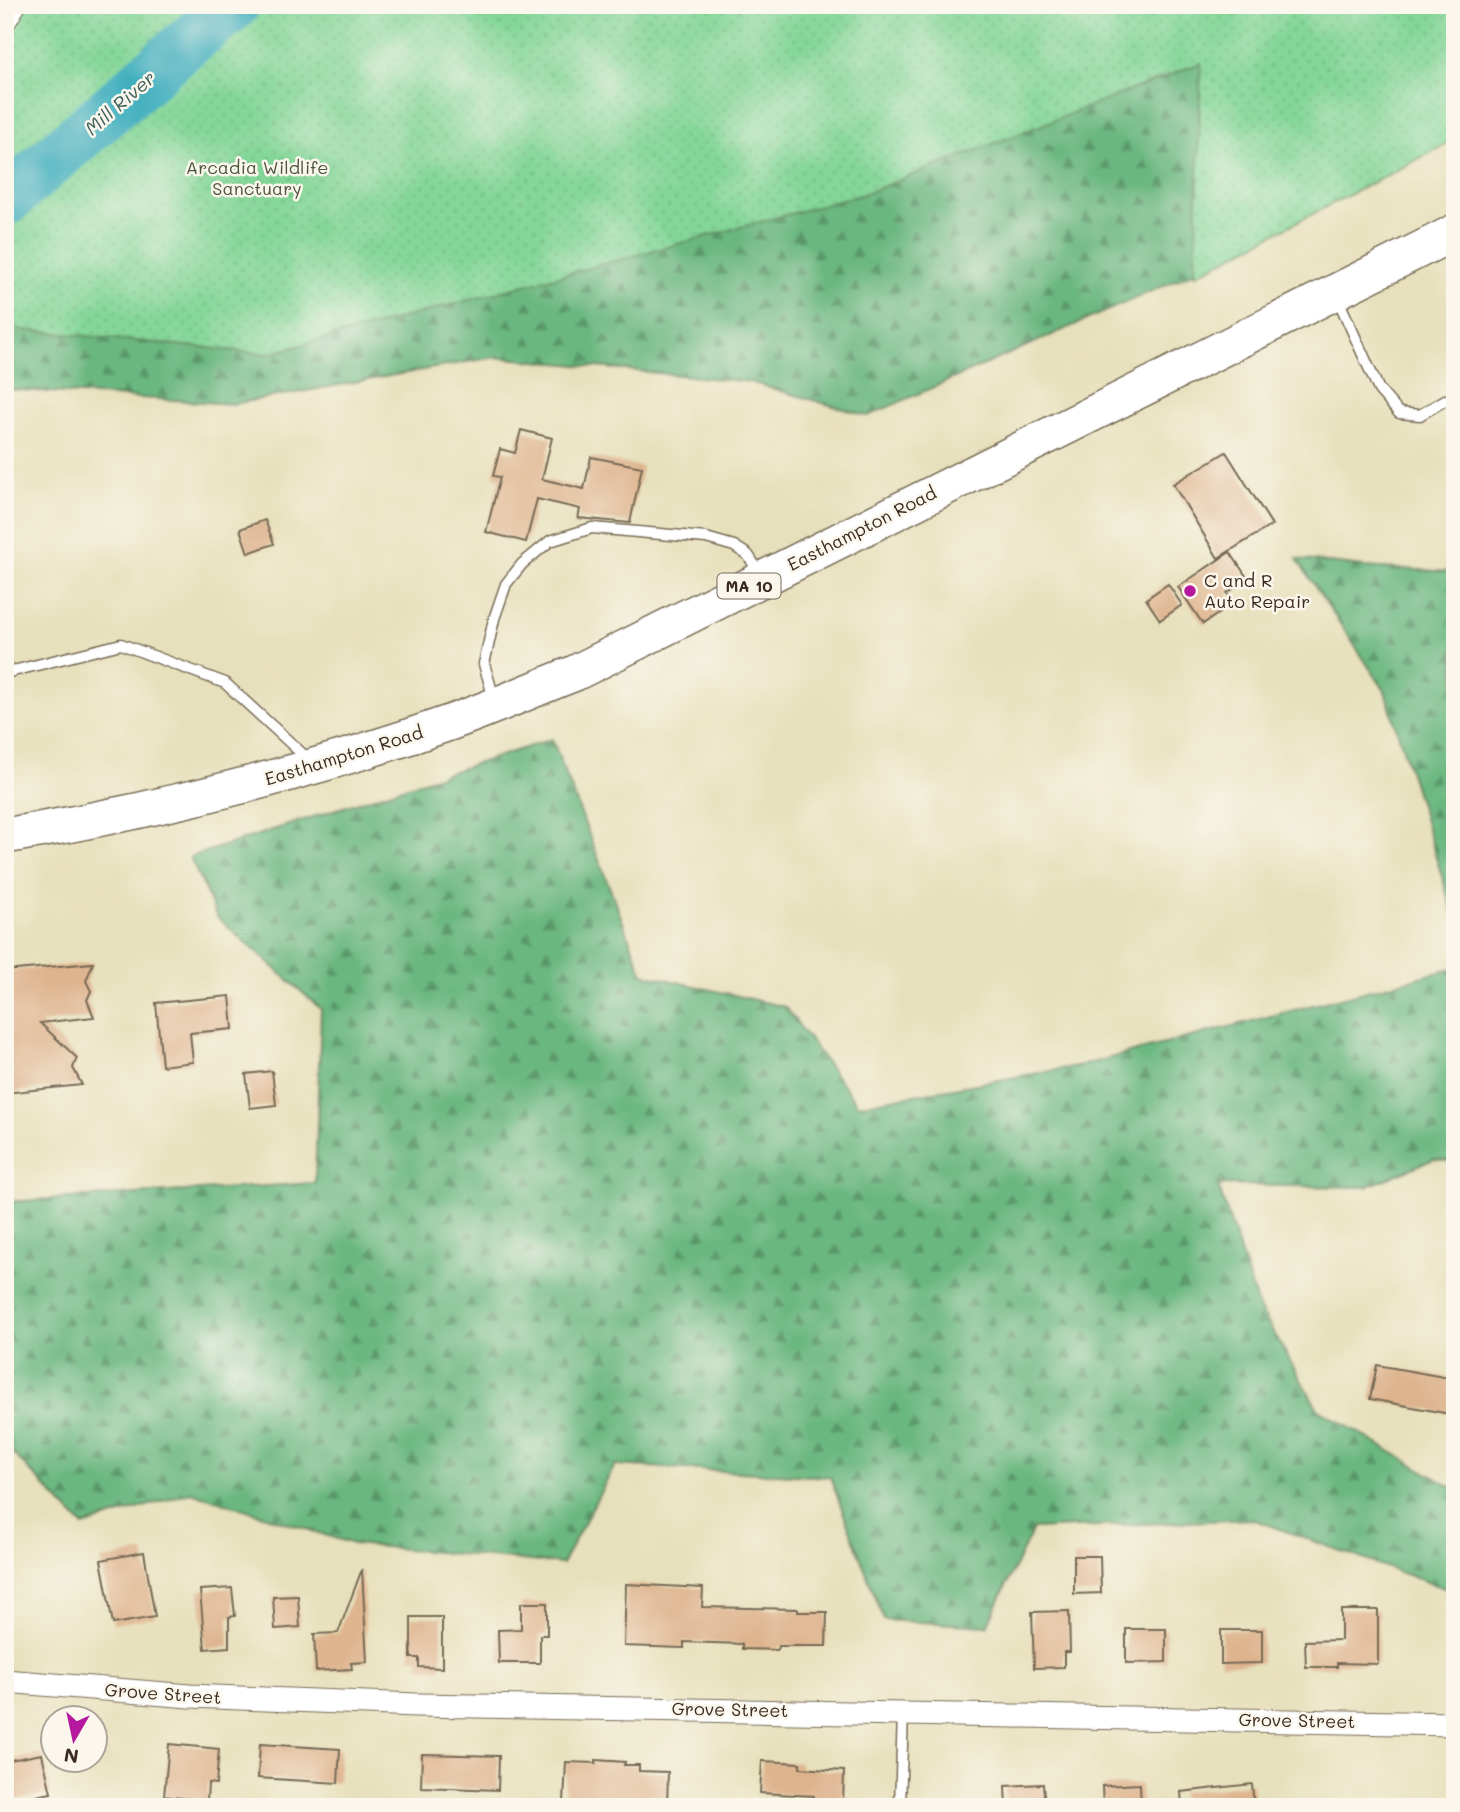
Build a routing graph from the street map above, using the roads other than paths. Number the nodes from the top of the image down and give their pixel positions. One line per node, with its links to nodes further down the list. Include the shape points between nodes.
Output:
1 (14, 5): 2 (street)
2 (5, 20)
3 (1455, 232): 4 (main road, Easthampton Road / MA 10)
4 (1335, 292): 5 (lane, via 1379,390 1399,413 1420,415); 6 (main road, Easthampton Road / MA 10)
5 (1445, 400)
6 (763, 579): 8 (main road, Easthampton Road / MA 10, via 575,673); 8 (lane, via 748,555 706,538 592,528 550,541 506,584 494,619 484,664)
7 (5, 673): 9 (lane, via 121,645 225,683)
8 (496, 705): 9 (main road, Easthampton Road / MA 10)
9 (315, 766): 10 (main road, Easthampton Road / MA 10, via 132,813)
10 (5, 836)
11 (5, 1681): 12 (street, Grove Street, via 190,1696 417,1705)
12 (903, 1713): 13 (street, Grove Street); 14 (lane)
13 (1455, 1724)
14 (900, 1807)

